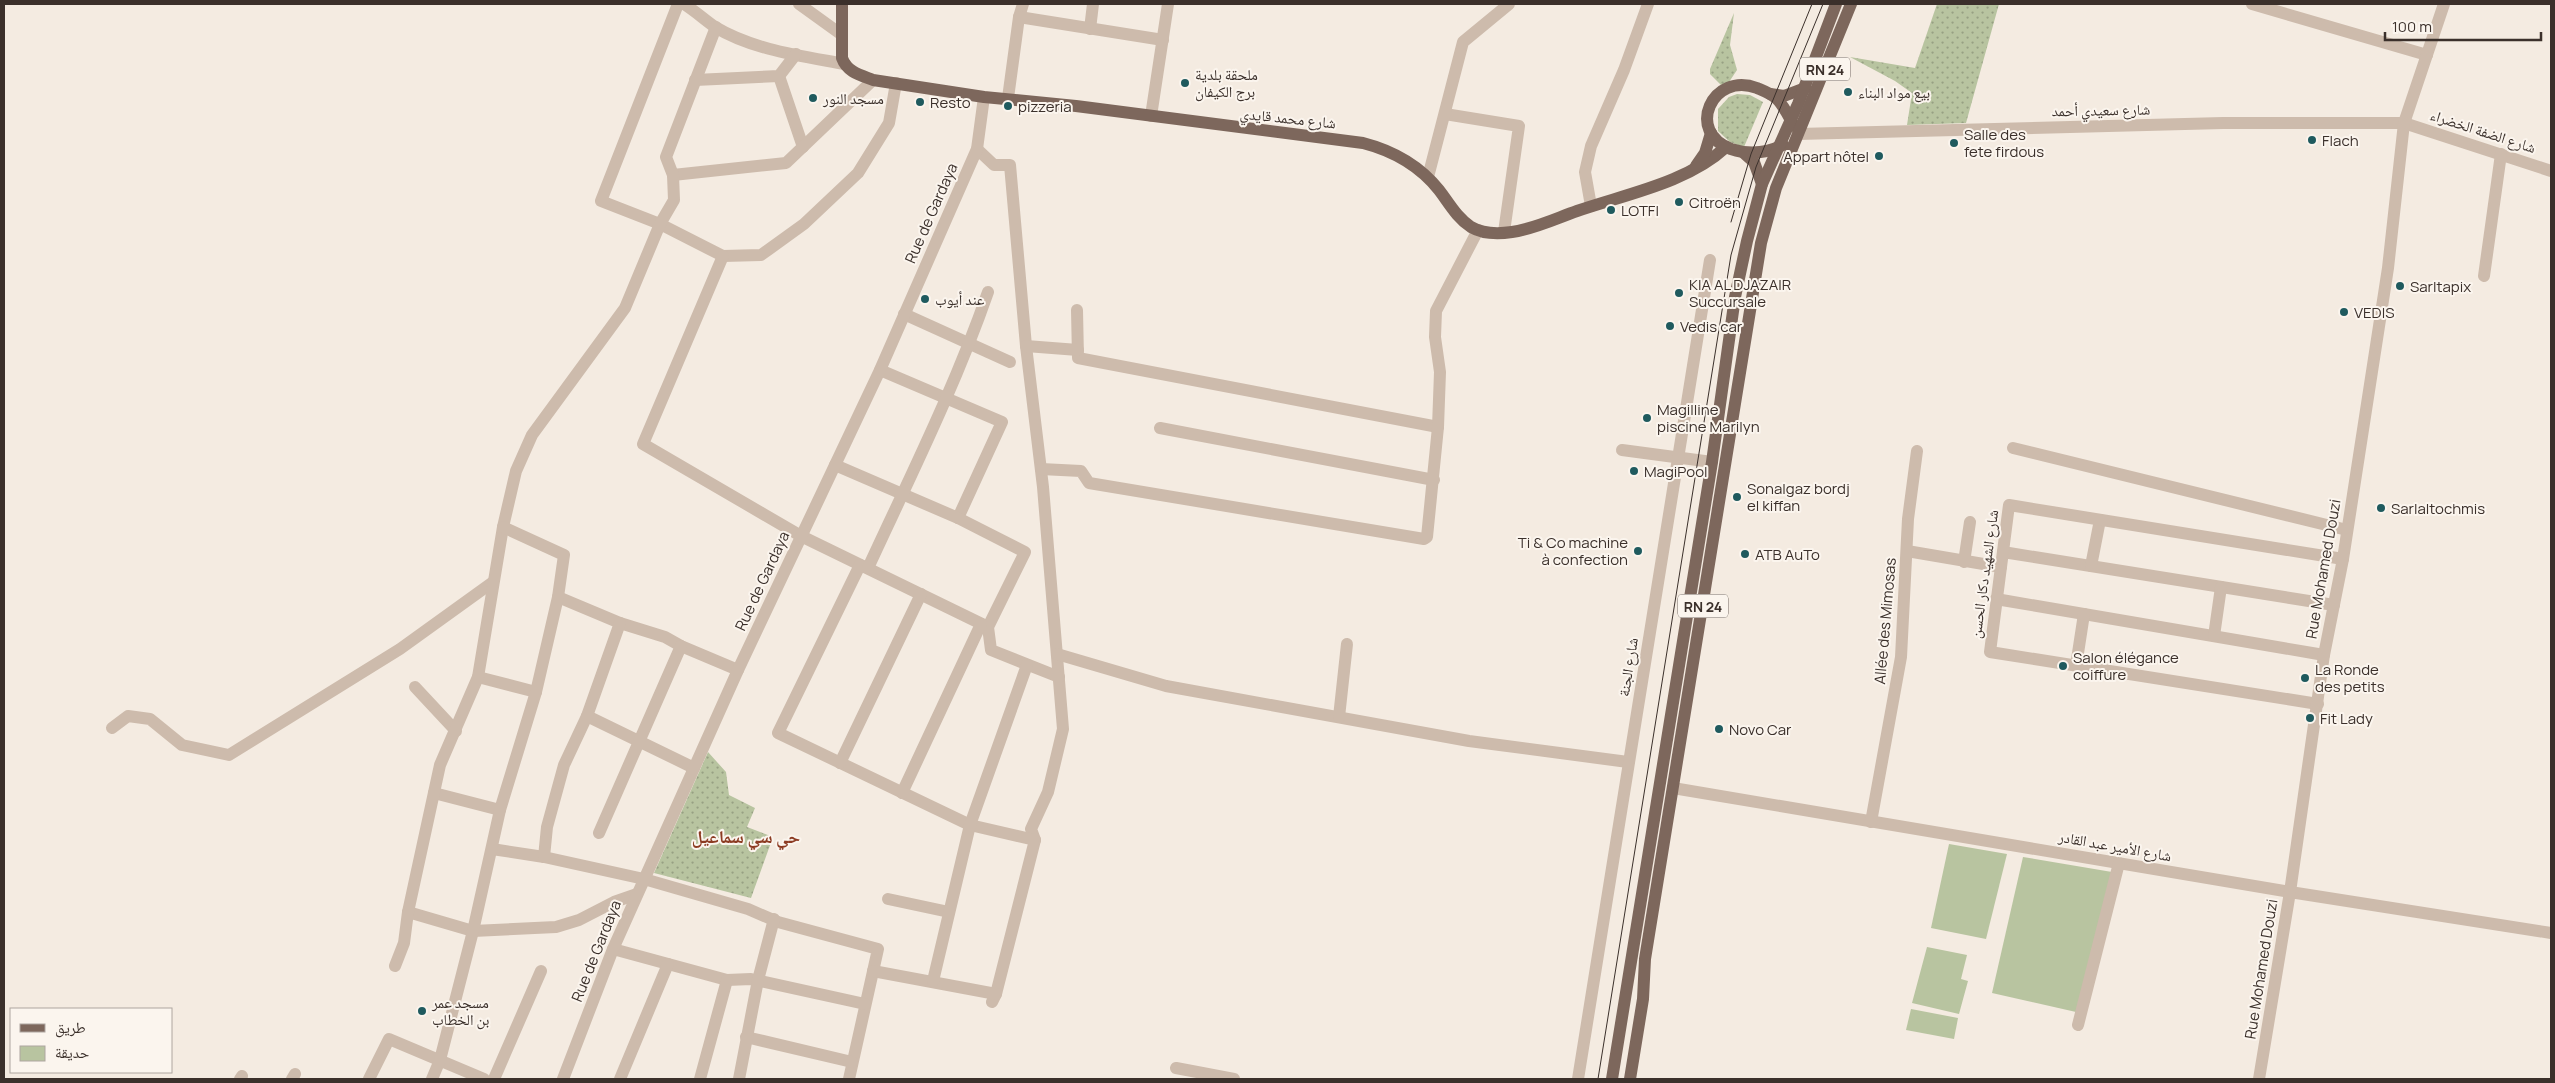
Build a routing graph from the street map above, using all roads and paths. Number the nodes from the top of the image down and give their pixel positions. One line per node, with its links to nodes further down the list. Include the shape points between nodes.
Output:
1 (678, 4): 48 (street, via 601,201)
2 (684, 4): 15 (street)
3 (799, 4): 17 (street)
4 (842, 4): 17 (main road)
5 (1023, 4): 14 (street)
6 (1093, 4): 16 (street)
7 (1168, 4): 18 (street)
8 (1509, 4): 30 (street, via 1463,42)
9 (1648, 4): 47 (street, via 1624,70 1590,146 1585,172)
10 (1836, 4): 26 (main road, RN 24)
11 (1851, 4): 35 (main road, RN 24)
12 (2252, 4): 20 (street)
13 (2444, 4): 20 (street, Rue Mohamed Douzi)
14 (1019, 18): 16 (street); 29 (street)
15 (716, 27): 19 (street, via 745,40); 23 (street)
16 (1090, 29): 18 (street)
17 (842, 35): 21 (main road)
18 (1162, 40): 31 (street)
19 (796, 54): 21 (street); 22 (street)
20 (2427, 55): 33 (street, Rue Mohamed Douzi)
21 (845, 64): 24 (main road, شارع محمد قايدي, via 857,74)
22 (779, 76): 23 (street); 36 (street)
23 (695, 80): 44 (street, via 666,157)
24 (873, 80): 25 (main road, شارع محمد قايدي); 36 (street)
25 (896, 84): 28 (main road, شارع محمد قايدي); 51 (street, via 889,123 858,172 804,224 761,255)
26 (1805, 88): 27 (main road, via 1784,96); 32 (main road, RN 24)
27 (1770, 94): 32 (main road, via 1781,104); 34 (main road, via 1741,84 1720,92 1708,108 1707,122)
28 (984, 96): 29 (main road, شارع محمد قايدي); 39 (street, Rue de Gardaya)
29 (1008, 98): 31 (main road, شارع محمد قايدي)
30 (1445, 114): 45 (street); 50 (street, via 1519,126)
31 (1151, 116): 45 (main road, شارع محمد قايدي, via 1363,143 1404,158)
32 (1791, 121): 35 (main road); 38 (main road)
33 (2404, 123): 35 (street, شارع سعيدي أحمد, via 2214,123); 41 (street, شارع الضفة الخضراء); 78 (street, Rue Mohamed Douzi, via 2388,268)
34 (1711, 133): 37 (main road); 42 (main road, via 1705,153)
35 (1797, 136): 38 (main road); 117 (main road, RN 24, via 1776,188 1761,243)
36 (803, 147): 44 (street, via 786,163)
37 (1726, 147): 40 (main road); 42 (main road)
38 (1779, 147): 40 (main road); 46 (main road, RN 24)
39 (977, 149): 56 (street, Rue de Gardaya); 58 (street, via 994,165 1010,166)
40 (1745, 154): 46 (main road, via 1754,162)
41 (2501, 154): 43 (street, شارع الضفة الخضراء); 53 (street)
42 (1692, 169): 47 (main road)
43 (2551, 171)
44 (673, 175): 48 (street, via 674,200)
45 (1428, 178): 49 (main road, شارع محمد قايدي, via 1461,220)
46 (1762, 184): 69 (main road, RN 24, via 1735,297)
47 (1591, 206): 50 (main road, via 1520,230)
48 (660, 224): 51 (street); 77 (street, via 624,308 532,435 516,471)
49 (1478, 230): 50 (main road); 63 (street, via 1436,311 1440,372)
50 (1504, 232)
51 (723, 256): 79 (street, via 644,444)
52 (1710, 260): 68 (street, شارع الجنة)
53 (2484, 276)
54 (988, 292): 57 (street)
55 (1077, 310): 59 (street)
56 (904, 314): 57 (street); 61 (street, Rue de Gardaya)
57 (970, 344): 60 (street); 62 (street)
58 (1026, 346): 59 (street); 71 (street)
59 (1078, 350): 63 (street, via 1078,358)
60 (1010, 362)
61 (880, 370): 62 (street); 70 (street, Rue de Gardaya)
62 (946, 398): 73 (street); 74 (street, via 1002,422)
63 (1438, 427): 72 (street)
64 (1160, 428): 72 (street)
65 (2014, 448): 78 (street)
66 (1622, 450): 68 (street)
67 (1917, 451): 80 (street, Allée des Mimosas)
68 (1678, 457): 69 (street); 114 (street, شارع الجنة)
69 (1712, 462): 162 (main road, RN 24)
70 (835, 464): 73 (street); 79 (street, Rue de Gardaya)
71 (1041, 469): 72 (street, via 1082,471 1089,483 1424,539 1429,534); 99 (street)
72 (1434, 480)
73 (902, 494): 74 (street); 85 (street)
74 (958, 518): 95 (street, via 1025,552)
75 (2100, 520): 81 (street, شارع الشهيد دكار الحسن, via 2009,505); 82 (street, شارع الشهيد دكار الحسن); 84 (street)
76 (1970, 522): 83 (street)
77 (503, 528): 87 (street); 90 (street, via 564,554)
78 (2347, 530): 82 (street, Rue Mohamed Douzi)
79 (801, 536): 85 (street); 103 (street, Rue de Gardaya)
80 (1907, 551): 83 (street); 121 (street, Allée des Mimosas, via 1901,656)
81 (2003, 552): 84 (street); 86 (street, شارع الشهيد دكار الحسن)
82 (2343, 558): 92 (street, Rue Mohamed Douzi)
83 (1964, 562): 86 (street)
84 (2091, 566): 88 (street)
85 (864, 567): 89 (street); 115 (street, via 778,733)
86 (2001, 567): 91 (street, شارع الشهيد دكار الحسن)
87 (493, 582): 104 (street); 111 (street, via 400,649 229,756 182,744 150,719 128,716)
88 (2221, 587): 92 (street); 96 (street)
89 (921, 594): 95 (street); 115 (street)
90 (558, 596): 94 (street); 107 (street)
91 (1996, 599): 93 (street); 102 (street, شارع الشهيد دكار الحسن, via 1990,652)
92 (2334, 605): 100 (street, Rue Mohamed Douzi)
93 (2084, 614): 96 (street); 102 (street)
94 (620, 623): 98 (street, via 665,637); 109 (street)
95 (984, 625): 101 (street, via 991,650); 119 (street)
96 (2214, 636): 100 (street)
97 (1347, 644): 110 (street)
98 (681, 646): 103 (street); 113 (street)
99 (1057, 654): 105 (street); 110 (street, via 1166,686)
100 (2324, 655): 108 (street, Rue Mohamed Douzi)
101 (1027, 665): 105 (street); 122 (street)
102 (2076, 666): 108 (street, شارع الشهيد دكار الحسن)
103 (738, 670): 116 (street, Rue de Gardaya)
104 (478, 677): 107 (street); 112 (street)
105 (1059, 677): 124 (street, via 1063,729 1048,792 1031,829)
106 (415, 687): 112 (street)
107 (536, 692): 120 (street)
108 (2318, 704): 129 (street, Rue Mohamed Douzi)
109 (587, 716): 113 (street); 126 (street, via 564,765 547,827)
110 (1339, 718): 114 (street, via 1469,741)
111 (112, 728)
112 (456, 731): 118 (street, via 440,765)
113 (640, 743): 116 (street); 123 (street)
114 (1628, 762): 161 (street, شارع الجنة)
115 (840, 763): 119 (street)
116 (694, 768): 128 (street, Rue de Gardaya)
117 (1673, 788): 121 (street, شارع الأمير عبد القادر); 163 (main road, RN 24, via 1645,959 1643,999)
118 (434, 793): 120 (street); 132 (street)
119 (902, 793): 122 (street)
120 (500, 810): 125 (street)
121 (1871, 822): 127 (street, شارع الأمير عبد القادر)
122 (970, 825): 124 (street); 133 (street)
123 (600, 833)
124 (1035, 840): 144 (street, via 994,998)
125 (492, 848): 126 (street); 135 (street)
126 (544, 857): 128 (street)
127 (2119, 863): 129 (street, شارع الأمير عبد القادر); 146 (street)
128 (644, 879): 130 (street, Rue de Gardaya); 134 (street)
129 (2290, 892): 136 (street, شارع الأمير عبد القادر); 164 (street, Rue Mohamed Douzi)
130 (637, 894): 135 (street, via 556,927); 137 (street, Rue de Gardaya)
131 (888, 899): 133 (street)
132 (408, 912): 135 (street); 139 (street, via 404,943)
133 (949, 912): 144 (street)
134 (774, 919): 141 (street, via 878,949); 143 (street)
135 (473, 931): 148 (street)
136 (2551, 933)
137 (613, 949): 138 (street); 155 (street, Rue de Gardaya)
138 (668, 964): 142 (street); 156 (street)
139 (395, 966)
140 (541, 971): 154 (street)
141 (873, 971): 144 (street); 145 (street)
142 (727, 980): 143 (street); 157 (street)
143 (758, 980): 145 (street); 147 (street)
144 (933, 981)
145 (866, 1004): 149 (street)
146 (2078, 1025)
147 (746, 1037): 149 (street); 158 (street)
148 (440, 1060): 151 (street, via 389,1038); 152 (street); 153 (street)
149 (852, 1062): 159 (street)
150 (1176, 1068): 160 (street)
151 (369, 1079)
152 (432, 1079)
153 (484, 1079)
154 (494, 1079)
155 (564, 1079)
156 (620, 1079)
157 (700, 1079)
158 (739, 1079)
159 (849, 1079)
160 (1234, 1079)
161 (1578, 1079)
162 (1612, 1079)
163 (1630, 1079)
164 (2260, 1079)

